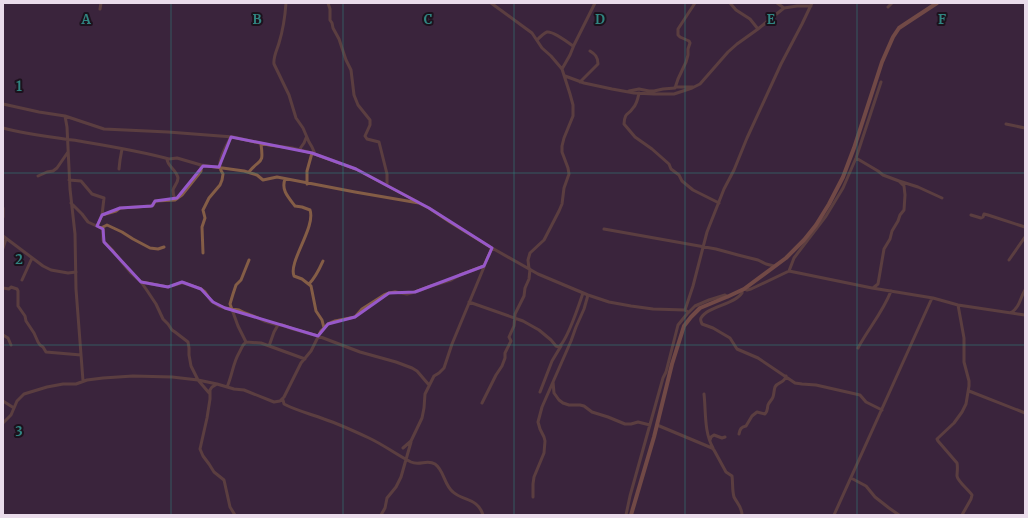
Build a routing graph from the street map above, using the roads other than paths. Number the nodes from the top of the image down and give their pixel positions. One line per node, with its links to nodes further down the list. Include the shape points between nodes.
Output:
1 (101, 3): 15 (street)
2 (286, 3): 33 (street, via 285,23 274,64)
3 (328, 3): 52 (street, via 330,20 351,70 354,95 358,105 370,120 365,136 379,142 387,174)
4 (491, 3): 12 (street)
5 (595, 3): 18 (street)
6 (695, 3): 24 (street, via 678,29 678,35 690,43)
7 (730, 3): 16 (street)
8 (892, 3): 13 (street)
9 (779, 4): 14 (street)
10 (811, 4): 14 (street); 57 (street, via 781,64)
11 (935, 4): 72 (street, via 899,28 892,38 843,177 816,225)
12 (497, 5): 17 (street)
13 (888, 7)
14 (784, 8): 16 (street)
15 (100, 9)
16 (758, 29): 25 (street, via 725,55)
17 (537, 40): 18 (street, via 549,32); 20 (street)
18 (573, 46): 20 (street)
19 (590, 51): 22 (street, via 596,56 598,64)
20 (562, 69): 21 (street)
21 (565, 76): 22 (street); 80 (street, via 573,110 562,152 569,174 559,211 544,240 529,256)
22 (580, 82): 26 (street)
23 (881, 82): 42 (street)
24 (676, 87): 25 (street); 26 (street, via 654,91)
25 (695, 87): 27 (street, via 674,94)
26 (627, 91): 27 (street)
27 (639, 93): 57 (street, via 638,101 624,117 624,124 635,137 669,164 671,170 679,175 682,181 693,190)
28 (3, 104): 29 (street)
29 (65, 116): 34 (street, via 104,129); 35 (street)
30 (1006, 124): 32 (street)
31 (3, 128): 35 (street)
32 (1025, 128)
33 (306, 136): 38 (street); 40 (street)
34 (231, 137): 36 (street); 44 (street)
35 (67, 140): 37 (street); 39 (street)
36 (261, 144): 38 (street); 46 (street, via 261,160)
37 (122, 149): 41 (street); 45 (street)
38 (299, 150): 40 (street)
39 (68, 152): 47 (street, via 57,168); 49 (street)
40 (313, 153): 51 (street, via 307,171); 52 (street, via 356,169)
41 (167, 158): 43 (street, via 177,158); 54 (street, via 167,162 178,177 173,190)
42 (856, 158): 50 (street, via 883,175); 77 (street, via 843,188 826,216)
43 (202, 166): 44 (street); 54 (street, via 198,175)
44 (220, 167): 46 (street); 71 (street, via 224,174 222,180 204,210)
45 (120, 169)
46 (249, 172): 48 (street, via 263,180)
47 (38, 176)
48 (285, 179): 51 (street); 85 (street, via 284,189 295,206 308,208 312,214 292,272 294,276)
49 (69, 180): 55 (street); 59 (street, via 81,182 92,194 104,198)
50 (899, 180): 53 (street); 87 (street, via 904,186 904,210 884,249 878,284)
51 (307, 184): 56 (street)
52 (387, 185): 56 (street)
53 (942, 198)
54 (175, 200): 59 (street, via 156,201 150,206 120,208)
55 (71, 203): 62 (street, via 88,222); 82 (street)
56 (419, 203): 70 (street)
57 (719, 203): 68 (street)
58 (3, 208): 61 (street)
59 (102, 215): 62 (street)
60 (971, 215): 63 (street, via 981,218 988,214)
61 (3, 217)
62 (99, 227): 67 (street, via 107,225 150,248); 84 (street, via 103,230 104,242)
63 (1025, 227)
64 (604, 229): 68 (street)
65 (1025, 237): 75 (street)
66 (5, 238): 69 (street); 73 (street)
67 (164, 247)
68 (703, 247): 79 (street, via 716,248); 98 (street)
69 (3, 248)
70 (492, 248): 78 (street); 80 (street)
71 (203, 253)
72 (788, 256): 77 (street); 79 (street)
73 (32, 258): 82 (street, via 51,270); 83 (street)
74 (248, 260): 97 (street, via 233,294 230,304)
75 (1009, 260)
76 (323, 261): 85 (street)
77 (792, 263): 81 (street)
78 (484, 266): 95 (street); 103 (street, via 415,292 389,293 362,309 354,317 330,323)
79 (774, 266): 88 (street)
80 (530, 269): 91 (street); 101 (street, via 524,296)
81 (789, 271): 87 (street); 88 (street, via 751,289)
82 (76, 272): 111 (street)
83 (22, 280)
84 (141, 282): 97 (street, via 168,287 184,283 203,290 213,302 225,308); 116 (street, via 163,319 172,330 188,342 188,355)
85 (309, 284): 103 (street, via 316,311)
86 (3, 288): 111 (street, via 17,289 18,306 46,352)
87 (873, 288): 90 (street)
88 (743, 289): 93 (street); 115 (street, via 738,298 708,311 701,318 702,324 730,338 737,350 758,358)
89 (1025, 290): 99 (street, via 1020,304)
90 (891, 291): 94 (street); 110 (street)
91 (583, 293): 92 (street); 109 (street)
92 (588, 295): 98 (street, via 631,306); 114 (street)
93 (728, 297): 98 (street, via 725,295 709,300); 134 (street, via 700,308 684,326)
94 (932, 298): 96 (street); 130 (street)
95 (469, 302): 101 (street); 120 (street, via 444,368 434,376)
96 (958, 305): 99 (street); 122 (street, via 964,338)
97 (232, 308): 102 (street); 106 (street)
98 (687, 311): 133 (street, via 678,325)
99 (1010, 313): 100 (street)
100 (1025, 315)
101 (515, 318): 109 (street, via 539,330 556,346); 128 (street, via 505,358)
102 (278, 325): 105 (street); 108 (street)
103 (324, 328): 105 (street)
104 (3, 336): 107 (street, via 8,338)
105 (318, 336): 112 (street); 120 (street, via 412,368)
106 (246, 342): 108 (street); 121 (street, via 237,356)
107 (11, 344)
108 (270, 346): 112 (street)
109 (561, 346): 113 (street)
110 (858, 348)
111 (81, 355): 117 (street)
112 (305, 359): 127 (street)
113 (552, 361): 114 (street); 123 (street)
114 (560, 366): 118 (street)
115 (786, 376): 130 (street, via 795,383 860,395 866,402); 135 (street, via 775,388 767,412 757,412 746,426 740,429)
116 (198, 380): 117 (street, via 172,376 133,376); 119 (street); 124 (street)
117 (83, 381): 129 (street, via 24,394)
118 (553, 381): 133 (street, via 554,393 563,403 584,406 592,412 625,424 638,422); 144 (street, via 538,421 545,441 544,453 532,484)
119 (217, 384): 121 (street); 124 (street, via 211,389)
120 (429, 385): 137 (street, via 425,394 422,418)
121 (227, 387): 127 (street, via 244,390 274,402)
122 (968, 391): 131 (street); 153 (street, via 966,404 958,418 937,439 957,463 957,477 972,495)
123 (540, 392)
124 (210, 394): 145 (street, via 200,450 214,472 224,480 230,507)
125 (704, 394): 138 (street)
126 (3, 400): 129 (street)
127 (283, 400): 142 (street, via 286,405 325,419)
128 (482, 403)
129 (14, 408): 132 (street)
130 (882, 410): 143 (street)
131 (1025, 413)
132 (3, 423)
133 (650, 425): 148 (street)
134 (657, 425): 139 (street); 149 (street)
135 (739, 434)
136 (725, 437): 138 (street, via 714,435)
137 (410, 441): 140 (street); 142 (street)
138 (710, 442): 139 (street); 141 (street)
139 (707, 446): 141 (street)
140 (403, 448)
141 (714, 450): 150 (street, via 726,472 732,476 732,490)
142 (406, 458): 146 (street, via 398,484 387,498); 147 (street, via 416,464 434,464 454,494 480,507)
143 (851, 478): 151 (street); 152 (street, via 866,486 875,497)
144 (533, 497)
145 (235, 515)
146 (381, 515)
147 (483, 515)
148 (626, 515)
149 (631, 515)
150 (742, 515)
151 (834, 515)
152 (899, 515)
153 (962, 515)

